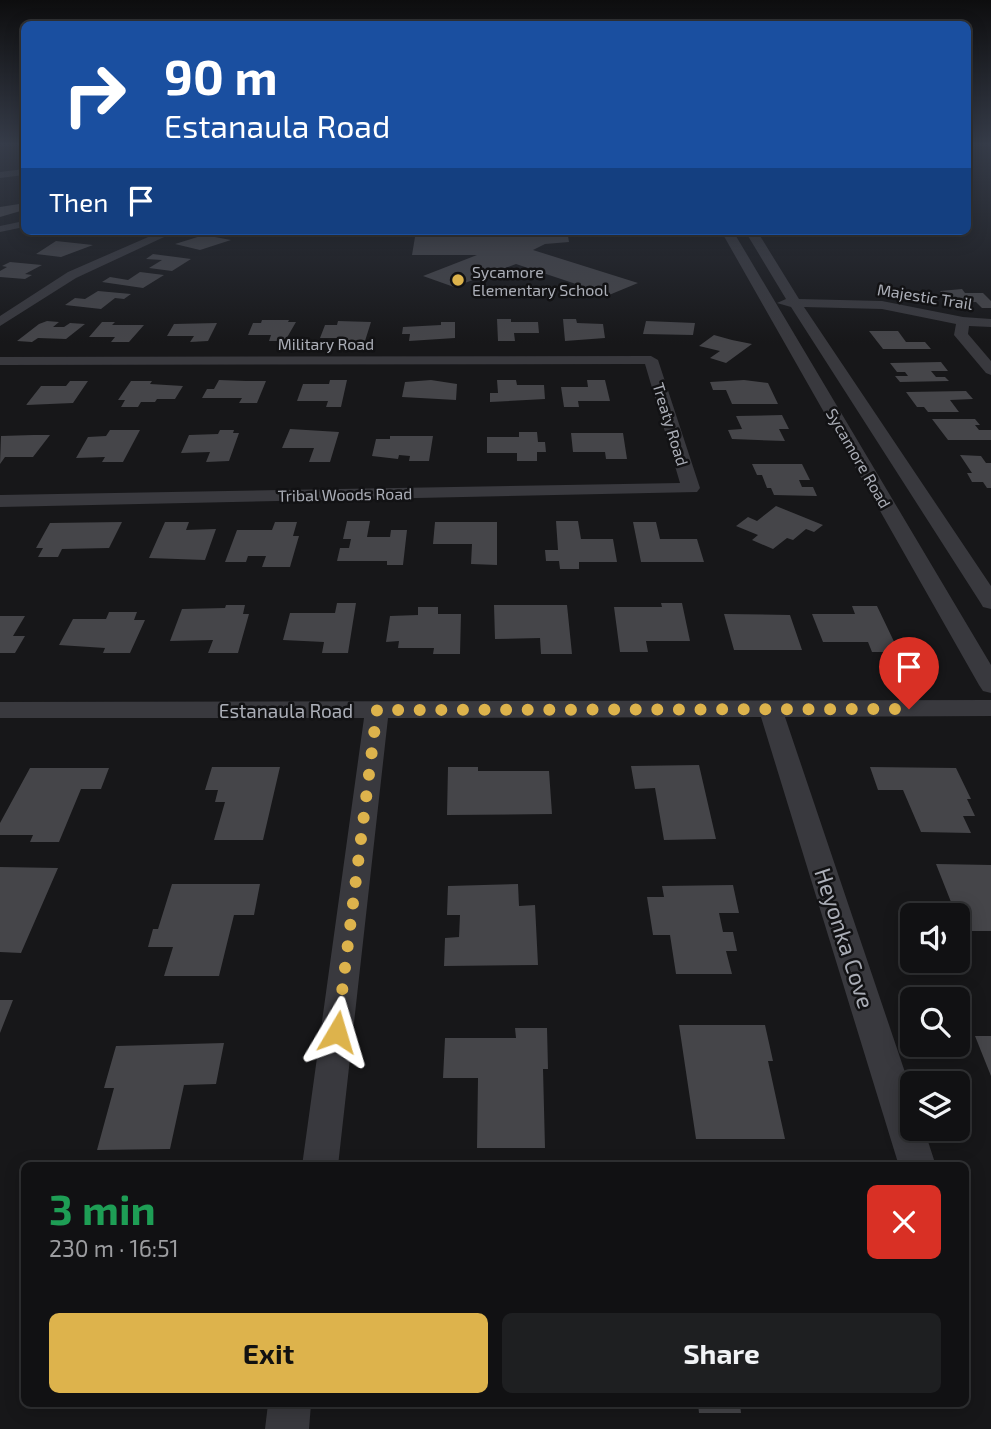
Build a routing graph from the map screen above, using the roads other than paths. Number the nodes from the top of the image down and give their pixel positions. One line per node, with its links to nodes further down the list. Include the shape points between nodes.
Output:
1 (21, 225): 2 (street)
2 (0, 229)
3 (163, 235): 9 (street, via 72,275)
4 (729, 235): 6 (street, Sycamore Road)
5 (753, 235): 7 (street, Sycamore Road)
6 (769, 303): 7 (street, Majestic Trail); 17 (street, Sycamore Road)
7 (794, 303): 8 (street, Majestic Trail, via 882,305); 16 (street, Sycamore Road)
8 (963, 321): 10 (street, Majestic Trail); 13 (street, via 961,335)
9 (0, 322)
10 (991, 323)
11 (651, 360): 12 (street, Military Road); 14 (street, Treaty Road)
12 (0, 361)
13 (991, 370)
14 (691, 488): 15 (street, Tribal Woods Road)
15 (0, 501)
16 (991, 603)
17 (991, 685)
18 (991, 708): 21 (street, Estanaula Road)
19 (0, 710): 20 (street, Estanaula Road)
20 (377, 710): 21 (street, Estanaula Road); 22 (street)
21 (771, 710): 23 (street, Heyonka Cove)
22 (320, 1162)
23 (917, 1162)
24 (290, 1407): 25 (street)
25 (287, 1429)

